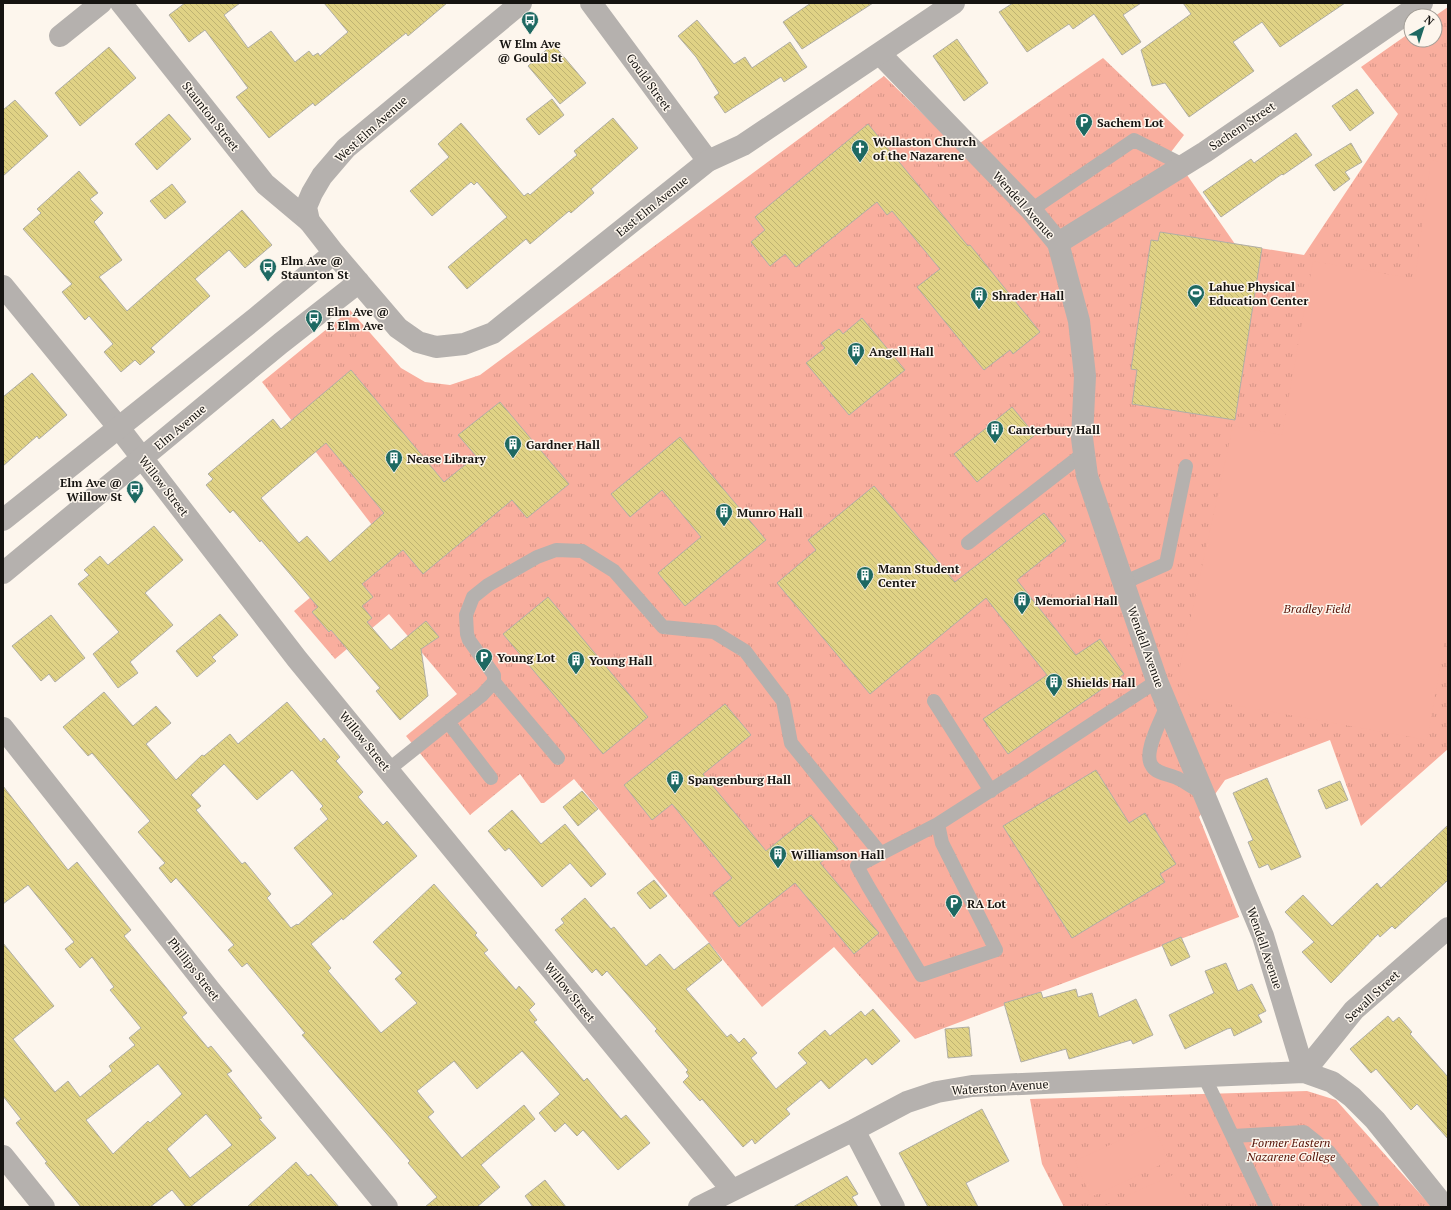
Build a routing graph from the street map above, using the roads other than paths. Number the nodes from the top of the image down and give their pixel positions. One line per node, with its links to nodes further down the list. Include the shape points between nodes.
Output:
1 (101, 3): 7 (street)
2 (121, 3): 12 (street, Staunton Street, via 265,184)
3 (521, 3): 12 (street, West Elm Avenue, via 346,148 331,164 312,193 306,207)
4 (591, 3): 9 (street, Gould Street)
5 (954, 3): 8 (street, East Elm Avenue)
6 (1422, 3): 10 (street, Sachem Street)
7 (60, 36)
8 (880, 54): 9 (street, East Elm Avenue, via 743,145); 11 (street, Wendell Avenue)
9 (708, 161): 15 (street, East Elm Avenue, via 493,333 464,344 436,347 418,342 398,328)
10 (1183, 165): 11 (lane, via 1134,140); 13 (street, Sachem Street)
11 (1031, 210): 13 (street, Wendell Avenue)
12 (309, 221): 14 (street)
13 (1058, 243): 18 (street, Wendell Avenue, via 1079,321 1085,376 1082,438)
14 (334, 253): 15 (street); 17 (street)
15 (359, 282): 19 (street, Elm Avenue)
16 (3, 286): 17 (street, Willow Street)
17 (119, 428): 19 (street, Willow Street); 21 (street)
18 (1084, 453): 22 (lane); 24 (street, Wendell Avenue, via 1087,476)
19 (142, 459): 23 (street, Elm Avenue); 32 (street, Willow Street, via 297,659)
20 (1186, 466): 24 (lane, via 1166,564)
21 (3, 520)
22 (968, 543)
23 (3, 573)
24 (1124, 583): 25 (street, Wendell Avenue)
25 (1157, 681): 28 (street, Wendell Avenue); 34 (lane)
26 (494, 682): 29 (lane); 31 (lane); 37 (lane, via 494,675 467,634 466,615 473,597 488,585 537,557 556,550 582,551 614,571 663,627 714,632 745,651 783,701 791,743)
27 (934, 701): 34 (lane)
28 (1168, 705): 35 (street, Wendell Avenue); 35 (lane, via 1150,746 1148,758 1152,767 1161,773 1178,778)
29 (448, 722): 32 (lane); 33 (lane)
30 (3, 728): 46 (street, Phillips Street, via 210,990)
31 (558, 758)
32 (388, 770): 44 (street, Willow Street)
33 (491, 778)
34 (991, 791): 36 (lane)
35 (1204, 794): 39 (street, Wendell Avenue, via 1264,936)
36 (938, 824): 37 (lane); 37 (lane, via 942,843 996,950 921,976 857,866)
37 (881, 854)
38 (1448, 928): 39 (street, Sewall Street, via 1354,1010)
39 (1304, 1072): 40 (street, Waterston Avenue); 51 (street, via 1332,1082 1352,1097 1375,1120)
40 (1204, 1076): 41 (street, Waterston Avenue, via 972,1086 937,1092 907,1102); 42 (lane)
41 (854, 1130): 44 (street, Waterston Avenue); 48 (street)
42 (1233, 1136): 49 (lane); 50 (lane, via 1304,1132 1329,1152)
43 (3, 1156): 45 (street)
44 (732, 1190): 47 (street, Waterston Avenue)
45 (44, 1207)
46 (387, 1207)
47 (699, 1207)
48 (894, 1207)
49 (1266, 1207)
50 (1372, 1207)
51 (1446, 1207)

